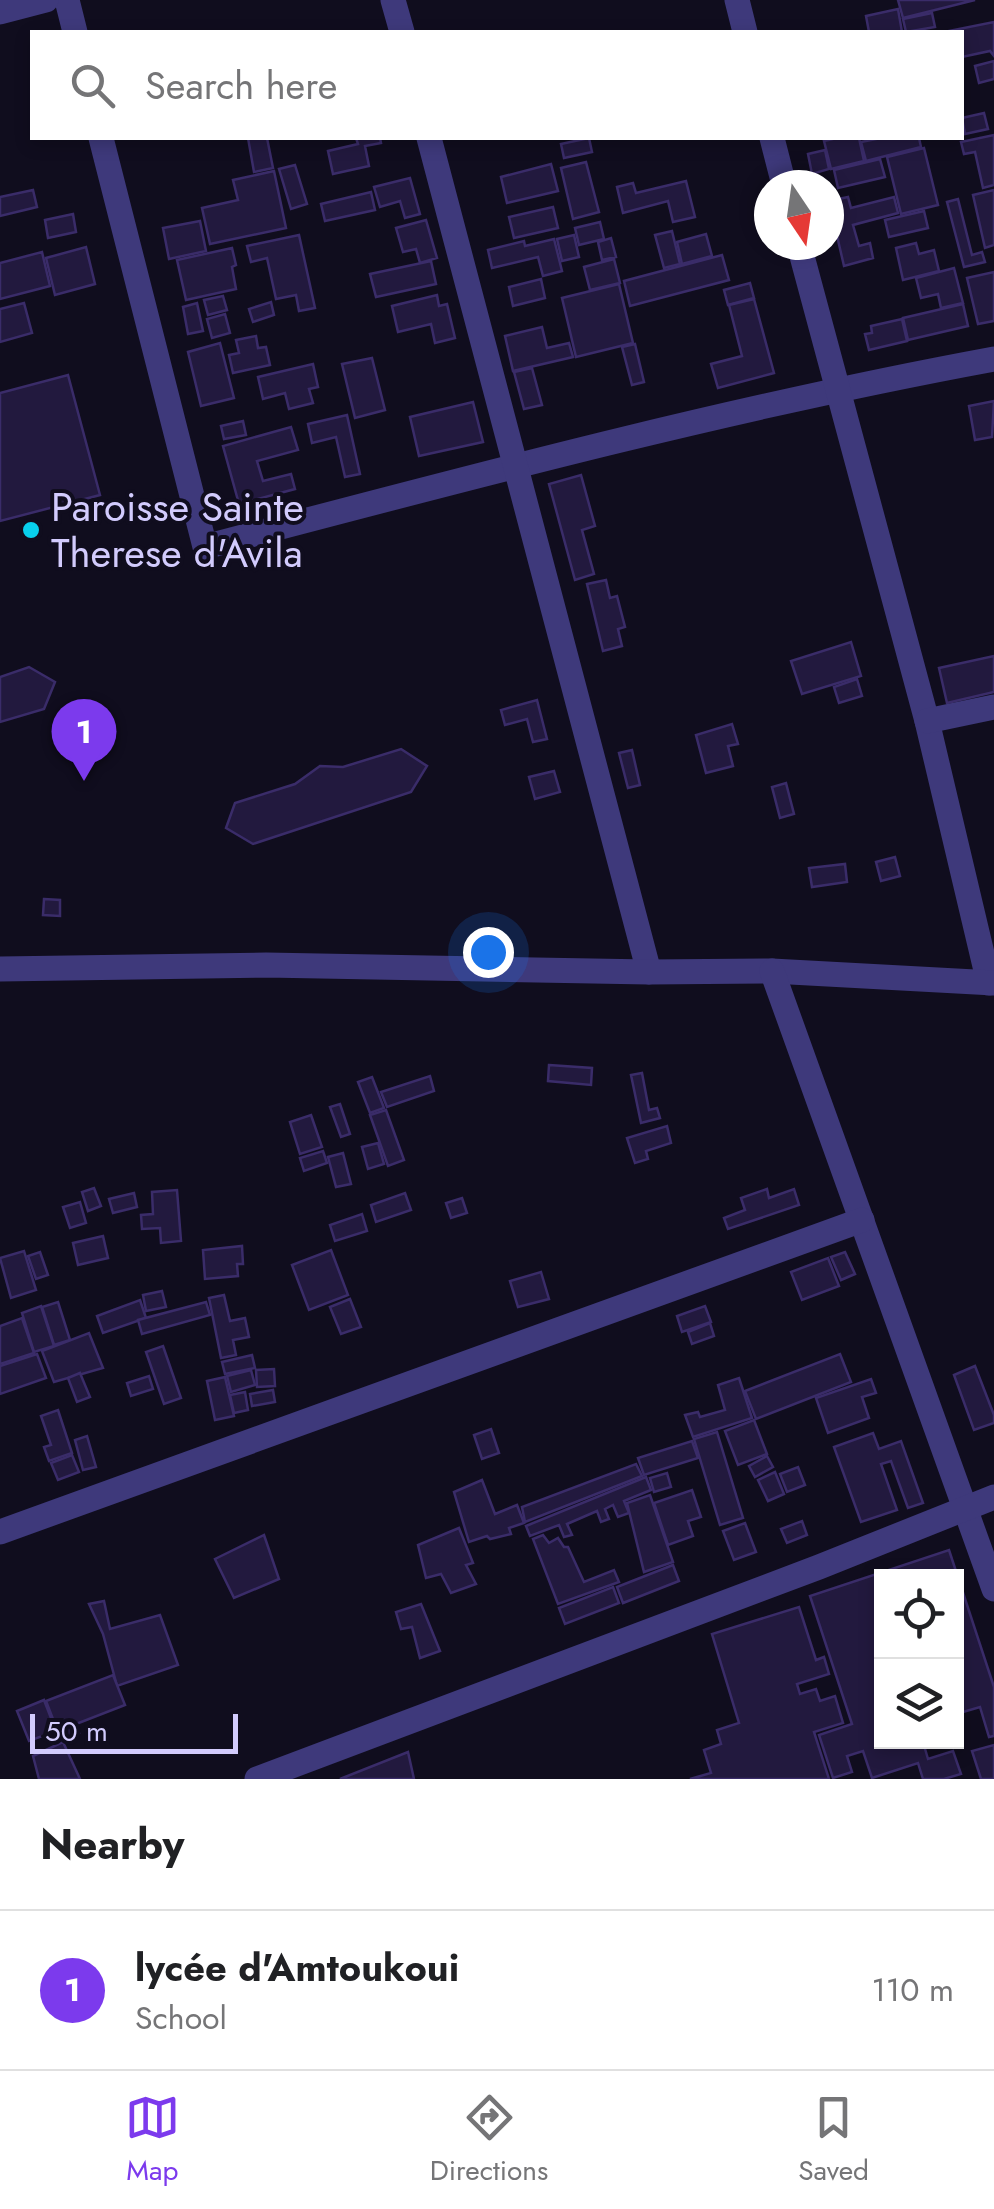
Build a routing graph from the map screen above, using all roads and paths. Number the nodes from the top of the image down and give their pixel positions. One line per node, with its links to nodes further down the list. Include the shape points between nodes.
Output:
1 (46, 0): 5 (street)
2 (66, 0): 6 (street)
3 (393, 0): 7 (street)
4 (737, 0): 8 (street)
5 (0, 12)
6 (74, 30)
7 (401, 30)
8 (744, 30)
9 (103, 140): 16 (street, via 205,547)
10 (431, 140): 16 (street)
11 (773, 140): 12 (street)
12 (780, 170)
13 (803, 260): 15 (street)
14 (994, 359): 15 (street)
15 (835, 388): 16 (street); 18 (street)
16 (516, 465): 21 (street)
17 (994, 706): 18 (street)
18 (927, 721): 22 (street)
19 (0, 969): 21 (street, via 266,965)
20 (772, 971): 21 (street); 22 (street); 23 (street)
21 (649, 972)
22 (992, 983)
23 (862, 1220): 25 (street); 26 (street)
24 (994, 1497): 25 (street)
25 (965, 1508): 27 (street); 28 (street)
26 (0, 1532)
27 (994, 1589)
28 (258, 1779)

